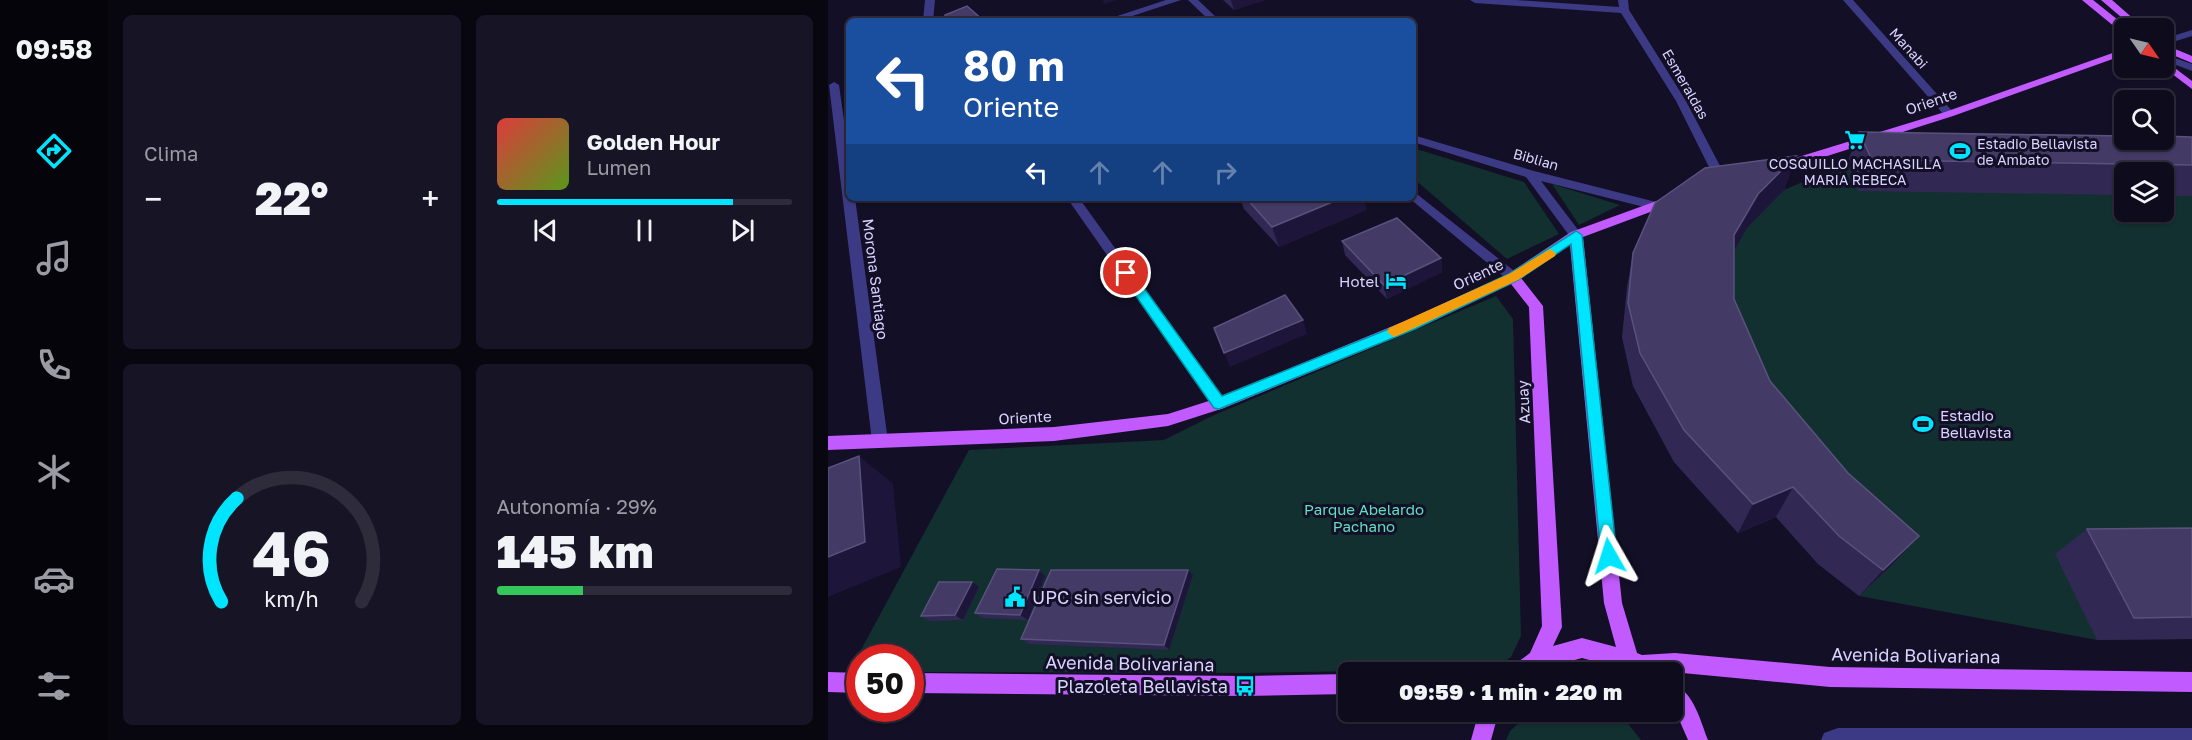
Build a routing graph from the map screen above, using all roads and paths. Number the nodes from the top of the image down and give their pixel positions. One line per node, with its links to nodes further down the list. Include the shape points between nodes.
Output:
1 (930, 0): 9 (street)
2 (1176, 0): 10 (street)
3 (1193, 0): 11 (street)
4 (1475, 0): 8 (street)
5 (1848, 0): 25 (street, Manabi)
6 (2087, 0): 13 (main road)
7 (2106, 0): 12 (main road)
8 (1624, 5): 29 (street, Esmeraldas)
9 (928, 18)
10 (1117, 18)
11 (1212, 18)
12 (2127, 18)
13 (2114, 22)
14 (2192, 33): 15 (street)
15 (2174, 40)
16 (2174, 50): 18 (main road)
17 (2114, 56): 25 (main road, Oriente)
18 (2192, 58)
19 (2174, 61): 20 (street)
20 (2192, 68)
21 (2174, 71): 24 (main road)
22 (846, 82): 23 (street)
23 (831, 85): 30 (street, Morona Santiago)
24 (2192, 86)
25 (1949, 114): 27 (main road, Oriente)
26 (1416, 139): 28 (street, Biblian)
27 (1768, 170)
28 (1530, 174): 35 (street, Biblian); 36 (street)
29 (1724, 183)
30 (846, 194)
31 (1683, 196): 35 (main road, Oriente)
32 (1416, 197): 37 (street, Azuay)
33 (847, 201): 39 (street, Morona Santiago)
34 (1075, 201): 38 (street)
35 (1652, 206): 36 (main road, Oriente)
36 (1576, 235): 37 (main road, Oriente); 44 (main road, via 1613,603)
37 (1513, 277): 38 (main road, Oriente, via 1410,325); 41 (main road, Azuay, via 1536,306 1552,627)
38 (1219, 404): 39 (main road, Oriente, via 1125,428)
39 (880, 441): 40 (main road, Oriente)
40 (828, 442)
41 (1537, 660): 42 (main road, Avenida Bolivariana); 43 (main road, Avenida Bolivariana, via 1582,648)
42 (1534, 662)
43 (1630, 662)
44 (1639, 662)
45 (1683, 664): 47 (main road, Avenida Bolivariana, via 1830,676)
46 (828, 682): 48 (main road)
47 (2192, 682)
48 (846, 683)
49 (924, 683): 50 (main road, Avenida Bolivariana)
50 (1338, 684)
51 (1683, 706): 55 (main road)
52 (1486, 722): 54 (main road)
53 (2192, 738): 56 (street)
54 (1481, 740)
55 (1698, 740)
56 (1831, 740)

